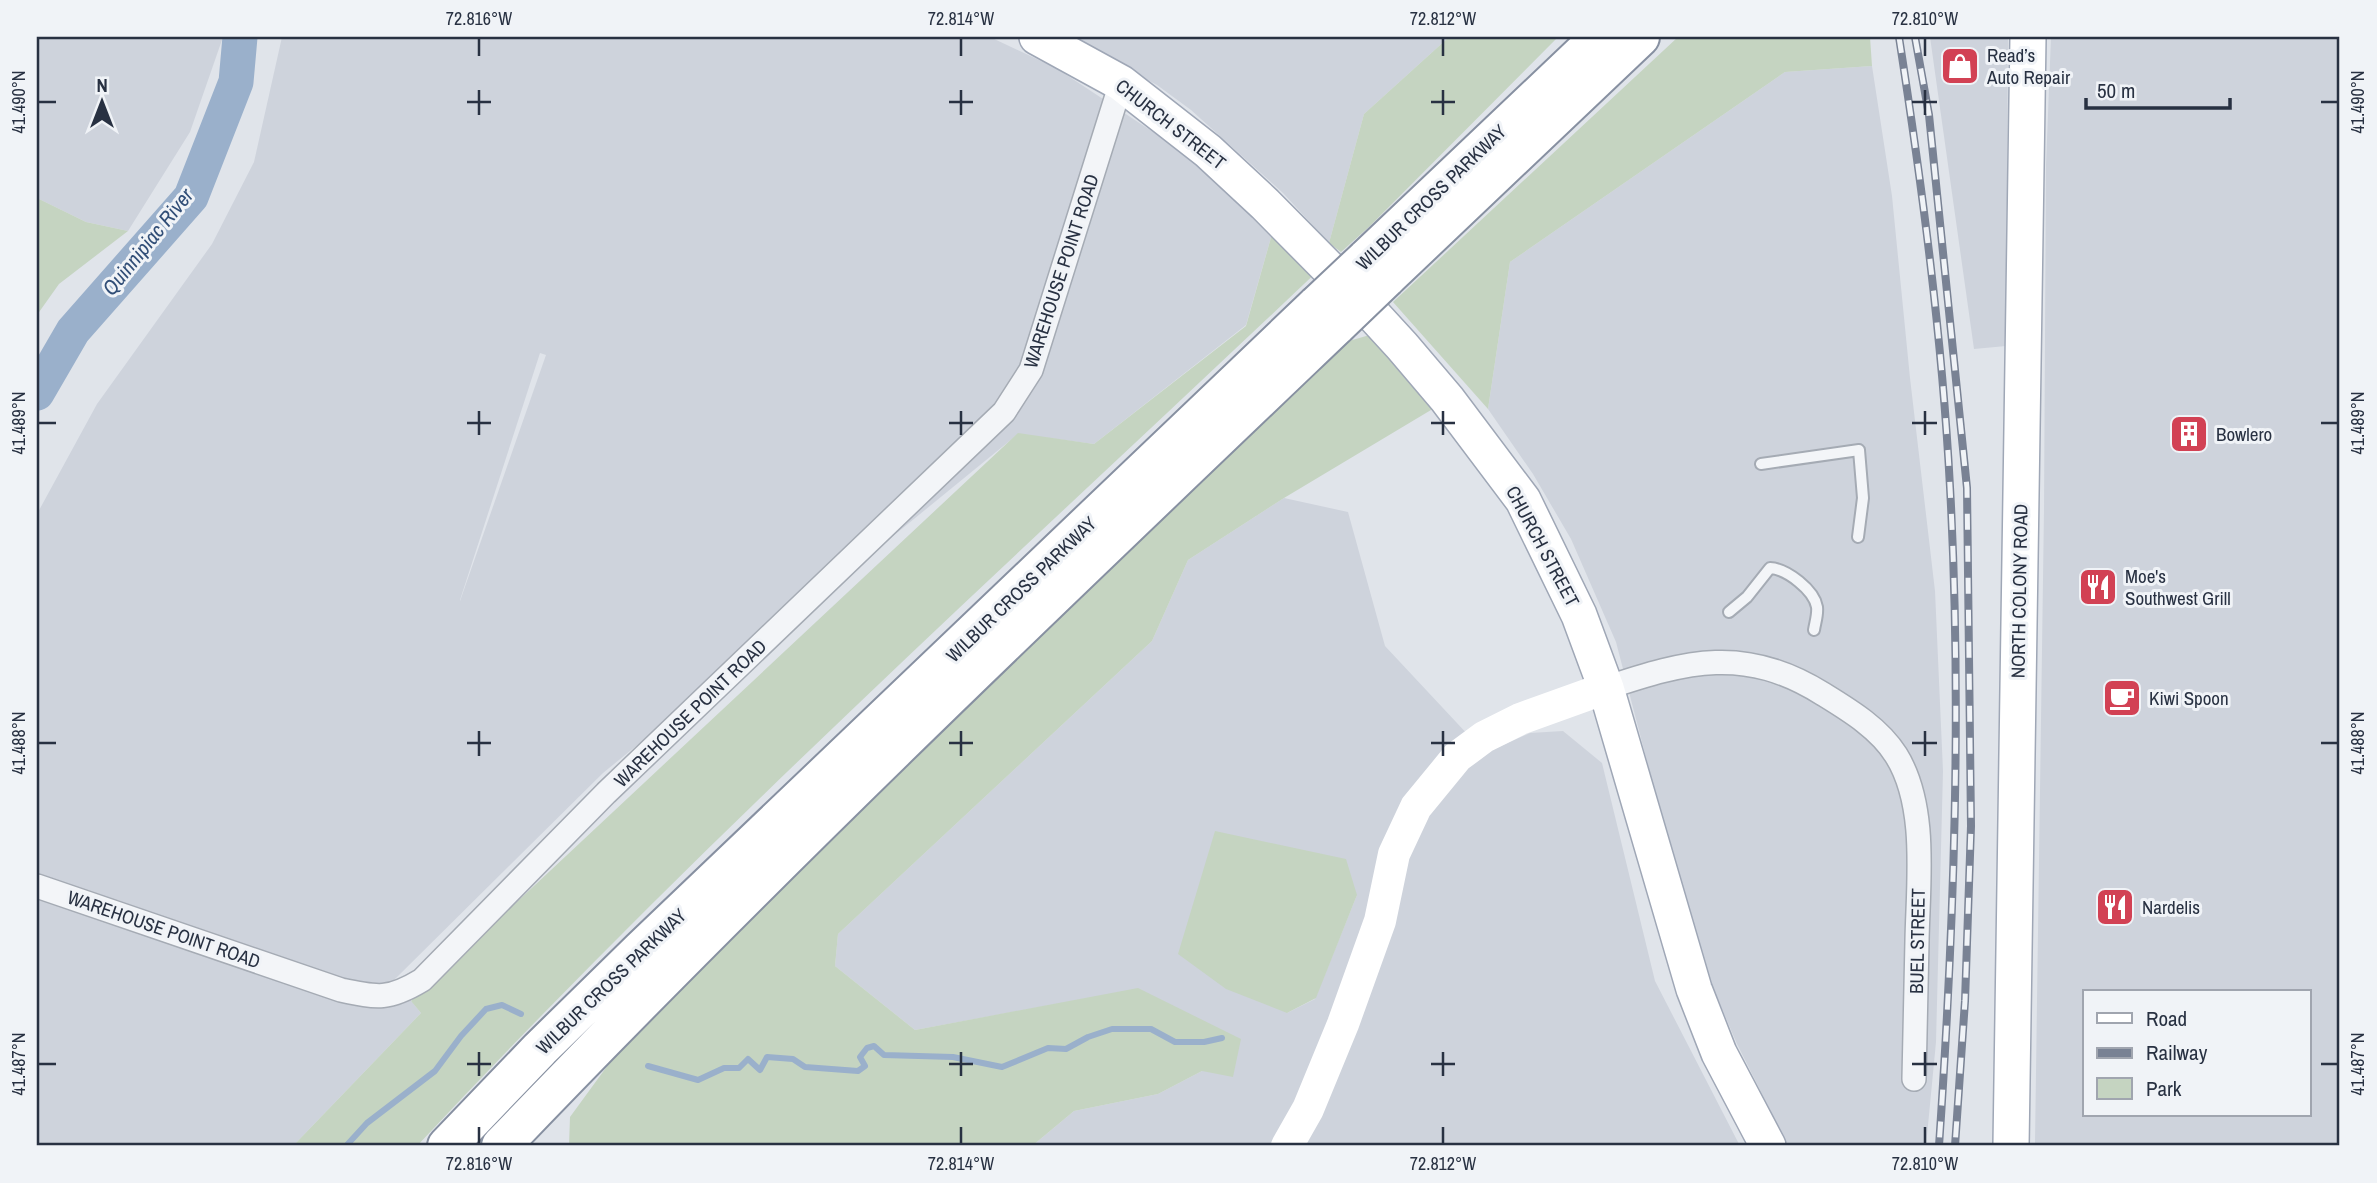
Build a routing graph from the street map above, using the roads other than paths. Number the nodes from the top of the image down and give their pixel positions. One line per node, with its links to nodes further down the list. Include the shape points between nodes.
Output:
1 (1037, 37): 5 (main road, CHURCH STREET)
2 (1600, 37): 6 (highway, WILBUR CROSS PARKWAY)
3 (1640, 37): 6 (highway, WILBUR CROSS PARKWAY)
4 (2028, 37): 19 (main road, NORTH COLONY ROAD)
5 (1121, 83): 12 (main road, CHURCH STREET, via 1208,151 1284,223 1447,399 1523,500 1579,615); 13 (street, WAREHOUSE POINT ROAD, via 1031,370 1003,412 606,793 422,980 401,992 375,997 341,990)
6 (1376, 268): 7 (highway, WILBUR CROSS PARKWAY, bridge)
7 (1327, 315): 15 (highway, WILBUR CROSS PARKWAY, via 641,950); 16 (highway, WILBUR CROSS PARKWAY, via 668,973)
8 (1761, 464): 9 (lane, via 1859,450 1863,498)
9 (1858, 537)
10 (1729, 612): 11 (lane, via 1770,568 1778,569 1807,590 1816,603)
11 (1814, 630)
12 (1606, 688): 14 (street, BUEL STREET, via 1704,662 1769,669 1836,702 1895,753 1910,784 1919,853); 17 (street, via 1484,737 1457,757 1416,807 1394,854 1380,921 1343,1024 1308,1109); 18 (main road, CHURCH STREET, via 1694,989 1719,1053)
13 (37, 886)
14 (1914, 1079)
15 (447, 1146)
16 (501, 1146)
17 (1286, 1146)
18 (1768, 1146)
19 (2011, 1146)

